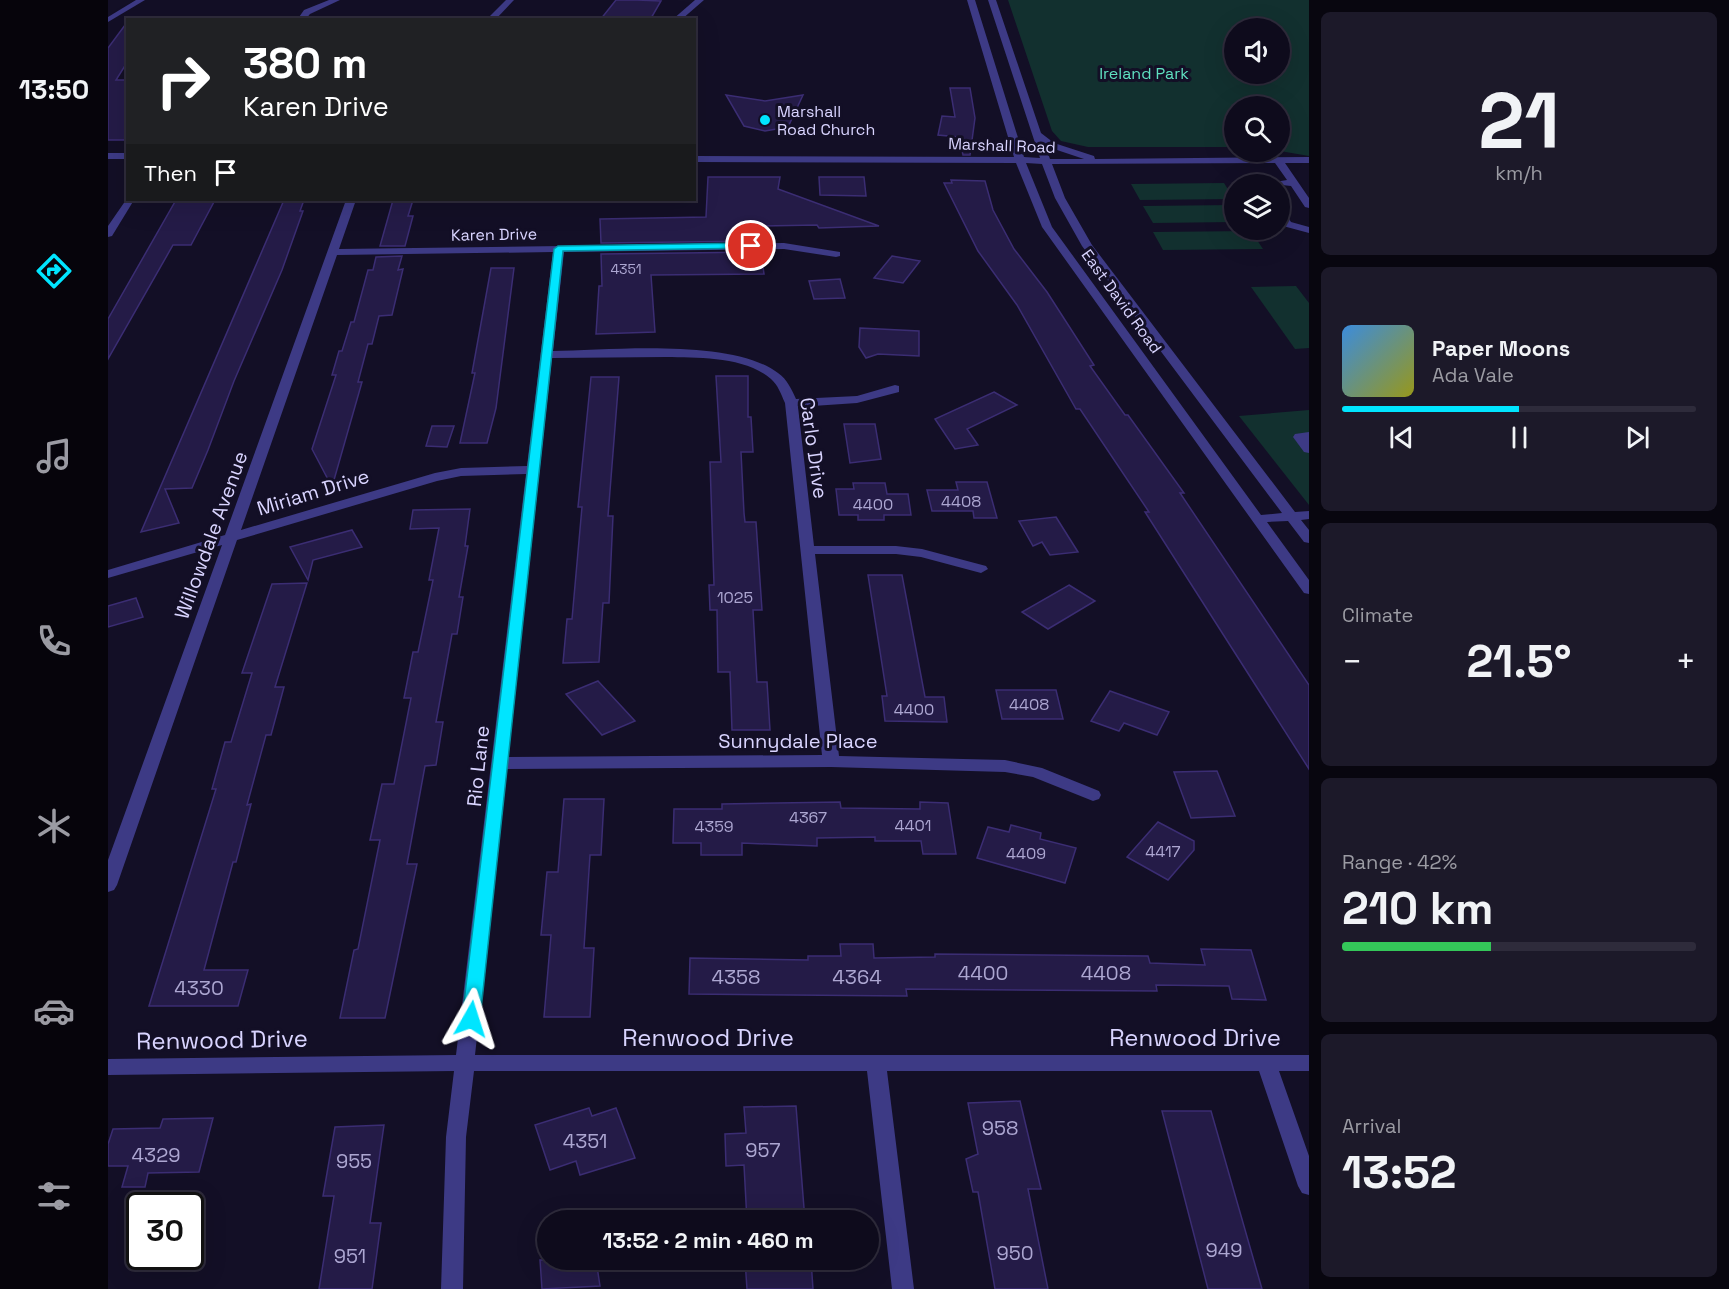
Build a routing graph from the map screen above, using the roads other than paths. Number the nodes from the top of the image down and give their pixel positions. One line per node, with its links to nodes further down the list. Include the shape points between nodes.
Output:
1 (140, 0): 12 (street)
2 (303, 0): 8 (street)
3 (336, 0): 8 (street)
4 (510, 0): 10 (street)
5 (700, 0): 11 (street)
6 (972, 0): 17 (street, East David Road)
7 (992, 0): 13 (street, East David Road)
8 (307, 12): 9 (street)
9 (302, 18)
10 (492, 18)
11 (678, 18)
12 (108, 20)
13 (1037, 134): 20 (street, East David Road); 22 (street, via 1051,145)
14 (108, 156): 15 (street)
15 (126, 156)
16 (696, 159): 17 (street, Marshall Road)
17 (1020, 160): 20 (street, Marshall Road); 44 (street, East David Road, via 1038,207 1060,246)
18 (1290, 160): 19 (street, Marshall Road)
19 (1309, 160)
20 (1046, 161): 22 (street, Marshall Road); 43 (street, East David Road, via 1060,198 1087,246)
21 (1224, 161): 22 (street, Marshall Road)
22 (1102, 162)
23 (1279, 162): 25 (street)
24 (1290, 183): 25 (street)
25 (1294, 183): 26 (street); 29 (street)
26 (1309, 186)
27 (128, 201): 32 (street)
28 (351, 201): 34 (street, Willowdale Avenue)
29 (1309, 204)
30 (1290, 225): 31 (street)
31 (1309, 230)
32 (108, 234)
33 (558, 249): 34 (street, Karen Drive); 35 (street, Karen Drive, via 784,246); 36 (street, Rio Lane)
34 (333, 252): 45 (street, Willowdale Avenue)
35 (836, 254)
36 (546, 355): 38 (street, Carlo Drive, via 725,356 744,360 774,375 785,388); 41 (street, Rio Lane)
37 (895, 389): 38 (street, via 852,401)
38 (790, 403): 47 (street, Carlo Drive)
39 (1309, 436): 40 (street, via 1299,437)
40 (1309, 449)
41 (533, 470): 45 (street, Miriam Drive, via 461,472 435,477); 52 (street, Rio Lane)
42 (1309, 515): 43 (street)
43 (1292, 516): 44 (street); 46 (street, East David Road)
44 (1257, 519): 50 (street, East David Road)
45 (230, 538): 49 (street, Miriam Drive); 54 (street, Willowdale Avenue)
46 (1309, 539)
47 (808, 550): 48 (street, via 896,550); 51 (street, Carlo Drive)
48 (981, 569)
49 (108, 574)
50 (1309, 590)
51 (831, 761): 52 (street, Sunnydale Place); 53 (street, Sunnydale Place, via 1005,766 1036,772)
52 (499, 763): 55 (street, Rio Lane)
53 (1093, 795)
54 (108, 885)
55 (466, 1063): 56 (street, Renwood Drive); 59 (street, Renwood Drive); 61 (street, Rio Lane, via 456,1137)
56 (876, 1063): 57 (street, Renwood Drive); 62 (street)
57 (1266, 1063): 58 (street, Renwood Drive); 60 (street)
58 (1309, 1063)
59 (108, 1067)
60 (1309, 1186)
61 (452, 1289)
62 (903, 1289)

